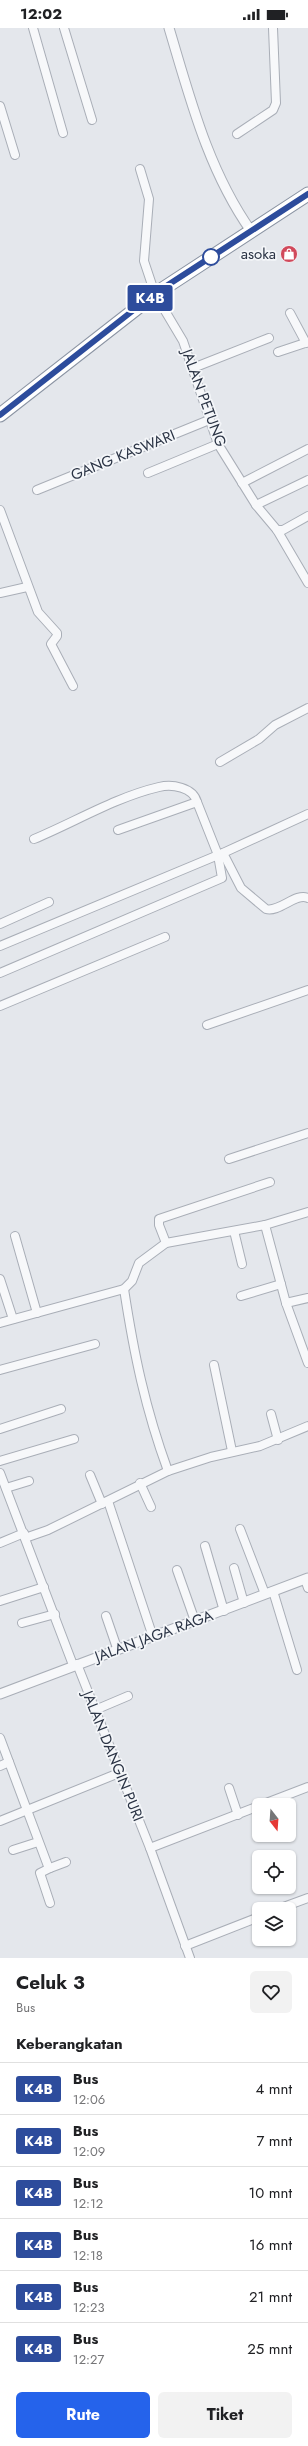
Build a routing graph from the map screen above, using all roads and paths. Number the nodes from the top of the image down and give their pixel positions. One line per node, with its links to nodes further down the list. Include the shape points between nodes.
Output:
1 (33, 28): 7 (street)
2 (64, 28): 6 (street)
3 (169, 28): 12 (street, via 213,166 232,203)
4 (273, 28): 8 (street, via 275,105 260,120)
5 (0, 106): 9 (street)
6 (92, 120)
7 (63, 134)
8 (237, 134)
9 (15, 156)
10 (140, 169): 13 (street, JALAN PETUNG, via 149,199 144,261)
11 (308, 194): 12 (highway)
12 (251, 231): 13 (highway)
13 (154, 294): 18 (street, JALAN PETUNG, via 183,341); 19 (highway)
14 (290, 313): 16 (street)
15 (269, 338): 18 (street)
16 (307, 342): 17 (street)
17 (278, 352)
18 (193, 368): 20 (street, JALAN PETUNG)
19 (0, 415)
20 (209, 420): 21 (street, JALAN PETUNG); 26 (street, GANG KASWARI)
21 (218, 444): 23 (street); 25 (street, JALAN PETUNG)
22 (308, 449): 25 (street)
23 (148, 473)
24 (308, 480): 27 (street)
25 (242, 483): 27 (street, JALAN PETUNG)
26 (37, 490)
27 (256, 504): 30 (street, JALAN PETUNG)
28 (0, 510): 32 (street)
29 (308, 516): 30 (street, via 283,530)
30 (277, 530): 31 (street, JALAN PETUNG)
31 (308, 583)
32 (28, 587): 33 (street); 34 (street, via 38,612 57,634 51,644)
33 (0, 593)
34 (73, 686)
35 (308, 708): 36 (street, via 275,725 259,739)
36 (220, 762)
37 (198, 802): 39 (street); 40 (street, via 194,794 182,788 159,787 119,801); 41 (street)
38 (308, 814): 41 (street)
39 (118, 830)
40 (34, 839)
41 (221, 854): 42 (street, via 241,888 266,910 273,910 302,897); 46 (street); 47 (street, via 223,875 219,880)
42 (308, 898)
43 (49, 902): 44 (street)
44 (0, 924)
45 (165, 936): 49 (street)
46 (0, 946)
47 (0, 973)
48 (308, 990): 50 (street)
49 (0, 1006)
50 (207, 1025)
51 (308, 1133): 52 (street)
52 (229, 1159)
53 (270, 1182): 58 (street, via 159,1219)
54 (308, 1212): 55 (street)
55 (265, 1225): 56 (street); 61 (street)
56 (234, 1231): 58 (street); 59 (street)
57 (15, 1236): 66 (street)
58 (166, 1243): 62 (street, via 139,1263 132,1281)
59 (242, 1264)
60 (0, 1279): 67 (street)
61 (281, 1284): 63 (street); 65 (street)
62 (124, 1288): 66 (street); 81 (street, via 136,1367 155,1436)
63 (241, 1296)
64 (308, 1298): 65 (street)
65 (286, 1303): 70 (street)
66 (37, 1313): 67 (street)
67 (13, 1319): 68 (street)
68 (0, 1323)
69 (95, 1344): 72 (street)
70 (308, 1363)
71 (214, 1365): 79 (street)
72 (0, 1370)
73 (61, 1409): 76 (street)
74 (271, 1414): 78 (street)
75 (308, 1426): 78 (street)
76 (0, 1429)
77 (74, 1439): 80 (street)
78 (278, 1440): 79 (street)
79 (232, 1451): 81 (street)
80 (0, 1461)
81 (168, 1471): 85 (street)
82 (0, 1472): 86 (street, JALAN DANGIN PURI)
83 (90, 1475): 87 (street)
84 (30, 1481): 86 (street)
85 (140, 1483): 87 (street); 88 (street)
86 (6, 1488): 90 (street, JALAN DANGIN PURI)
87 (105, 1503): 90 (street, via 48,1530); 105 (street)
88 (151, 1507)
89 (240, 1530): 97 (street)
90 (24, 1535): 91 (street); 96 (street, JALAN DANGIN PURI)
91 (0, 1543)
92 (205, 1546): 100 (street)
93 (234, 1568): 99 (street)
94 (177, 1570): 103 (street)
95 (307, 1581): 97 (street, JALAN JAGA RAGA)
96 (44, 1587): 98 (street); 101 (street, JALAN DANGIN PURI)
97 (269, 1593): 99 (street, JALAN JAGA RAGA); 108 (street)
98 (0, 1602)
99 (244, 1602): 100 (street, JALAN JAGA RAGA)
100 (224, 1611): 103 (street, JALAN JAGA RAGA)
101 (55, 1614): 104 (street); 107 (street, JALAN DANGIN PURI)
102 (106, 1616): 106 (street)
103 (195, 1621): 105 (street, JALAN JAGA RAGA)
104 (22, 1623)
105 (152, 1636): 106 (street, JALAN JAGA RAGA)
106 (116, 1648): 107 (street, JALAN JAGA RAGA)
107 (75, 1665): 109 (street, JALAN JAGA RAGA); 111 (street, JALAN DANGIN PURI)
108 (297, 1670)
109 (0, 1694)
110 (128, 1696): 111 (street)
111 (95, 1710): 115 (street, JALAN DANGIN PURI)
112 (0, 1738): 113 (street)
113 (9, 1762): 114 (street); 120 (street)
114 (0, 1766)
115 (119, 1773): 120 (street); 124 (street, JALAN DANGIN PURI)
116 (229, 1788): 121 (street)
117 (308, 1788): 118 (street)
118 (280, 1798)
119 (252, 1808): 121 (street)
120 (26, 1811): 122 (street); 123 (street)
121 (238, 1814): 124 (street)
122 (0, 1821)
123 (38, 1842): 125 (street); 127 (street)
124 (150, 1848): 132 (street, JALAN DANGIN PURI)
125 (14, 1850)
126 (66, 1862): 127 (street)
127 (50, 1868): 130 (street, via 40,1874)
128 (308, 1898): 129 (street)
129 (296, 1902)
130 (50, 1903)
131 (252, 1920): 132 (street)
132 (185, 1946): 133 (street, JALAN DANGIN PURI)
133 (190, 1958)

